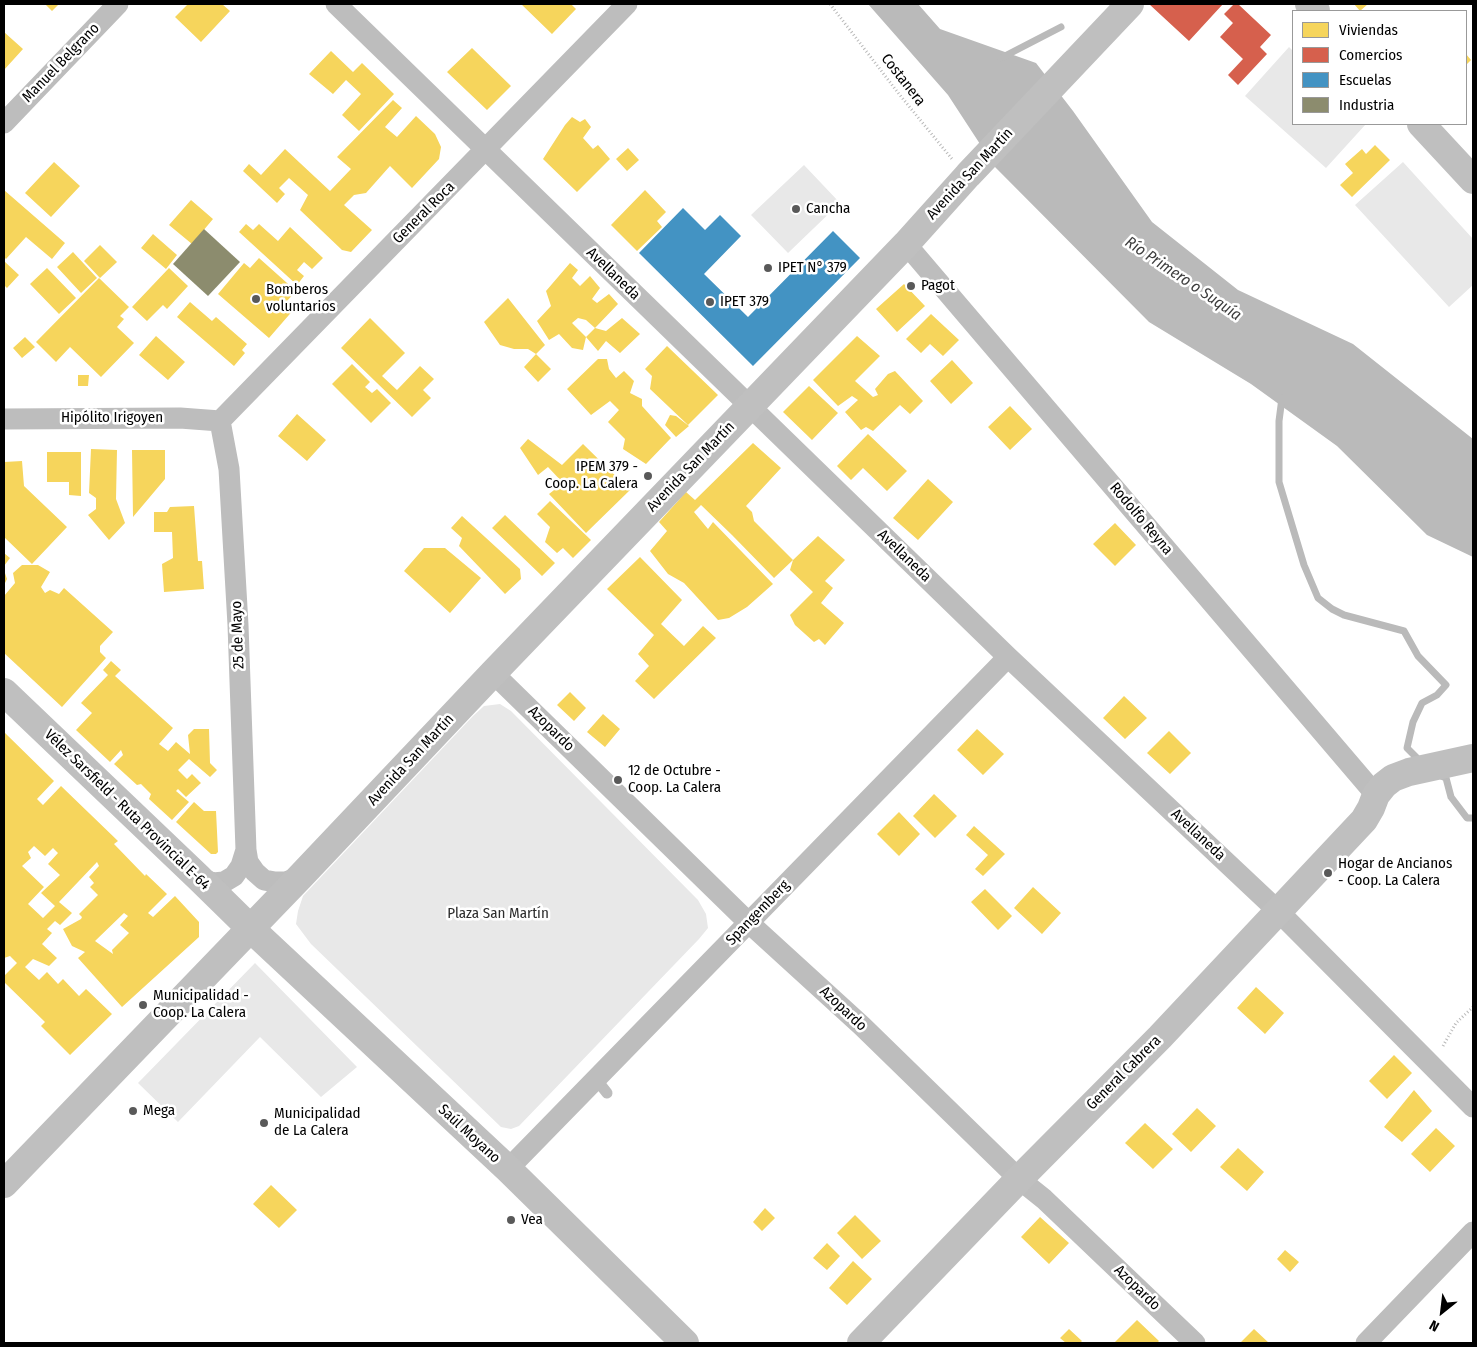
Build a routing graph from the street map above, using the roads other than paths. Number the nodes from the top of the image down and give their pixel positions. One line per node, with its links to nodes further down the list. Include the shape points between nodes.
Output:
1 (118, 4): 5 (street, Manuel Belgrano)
2 (336, 4): 7 (street, Avellaneda)
3 (1130, 4): 9 (street, Avenida San Martín, via 961,168)
4 (617, 7): 7 (street, General Roca)
5 (4, 123)
6 (1422, 125): 8 (street)
7 (486, 150): 10 (street, Avellaneda); 12 (street, General Roca)
8 (1473, 180)
9 (906, 244): 10 (street, Avenida San Martín); 17 (street, Rodolfo Reyna)
10 (749, 406): 13 (street, Avellaneda); 14 (street, Avenida San Martín)
11 (4, 418): 12 (street, Hipólito Irigoyen)
12 (220, 420): 18 (street, 25 de Mayo, via 229,469)
13 (1008, 657): 21 (street, Avellaneda); 22 (street, Spangemberg)
14 (493, 673): 20 (street, Avenida San Martín); 22 (street, Azopardo)
15 (4, 692): 19 (street, Vélez Sarsfield - Ruta Provincial E-64)
16 (1473, 758): 17 (street, via 1409,772 1388,781)
17 (1376, 795): 21 (street, General Cabrera, via 1364,820)
18 (246, 850): 19 (street, 25 de Mayo, via 241,866 224,882 213,883); 20 (street, 25 de Mayo, via 248,862 264,880 286,882)
19 (198, 877): 23 (street, Vélez Sarsfield - Ruta Provincial E-64)
20 (300, 877): 23 (street, Avenida San Martín)
21 (1278, 911): 24 (street, Avellaneda); 26 (street, General Cabrera, via 1160,1038)
22 (748, 922): 25 (street, Spangemberg, via 602,1086); 26 (street, Azopardo, via 862,1026)
23 (250, 928): 25 (street, Saúl Moyano); 27 (street, Avenida San Martín)
24 (1473, 1108)
25 (508, 1169): 29 (street, Saúl Moyano, via 551,1205)
26 (1019, 1179): 30 (street, General Cabrera); 31 (street, Azopardo)
27 (4, 1184)
28 (1473, 1232): 32 (street)
29 (685, 1343)
30 (861, 1343)
31 (1195, 1343)
32 (1366, 1343)

